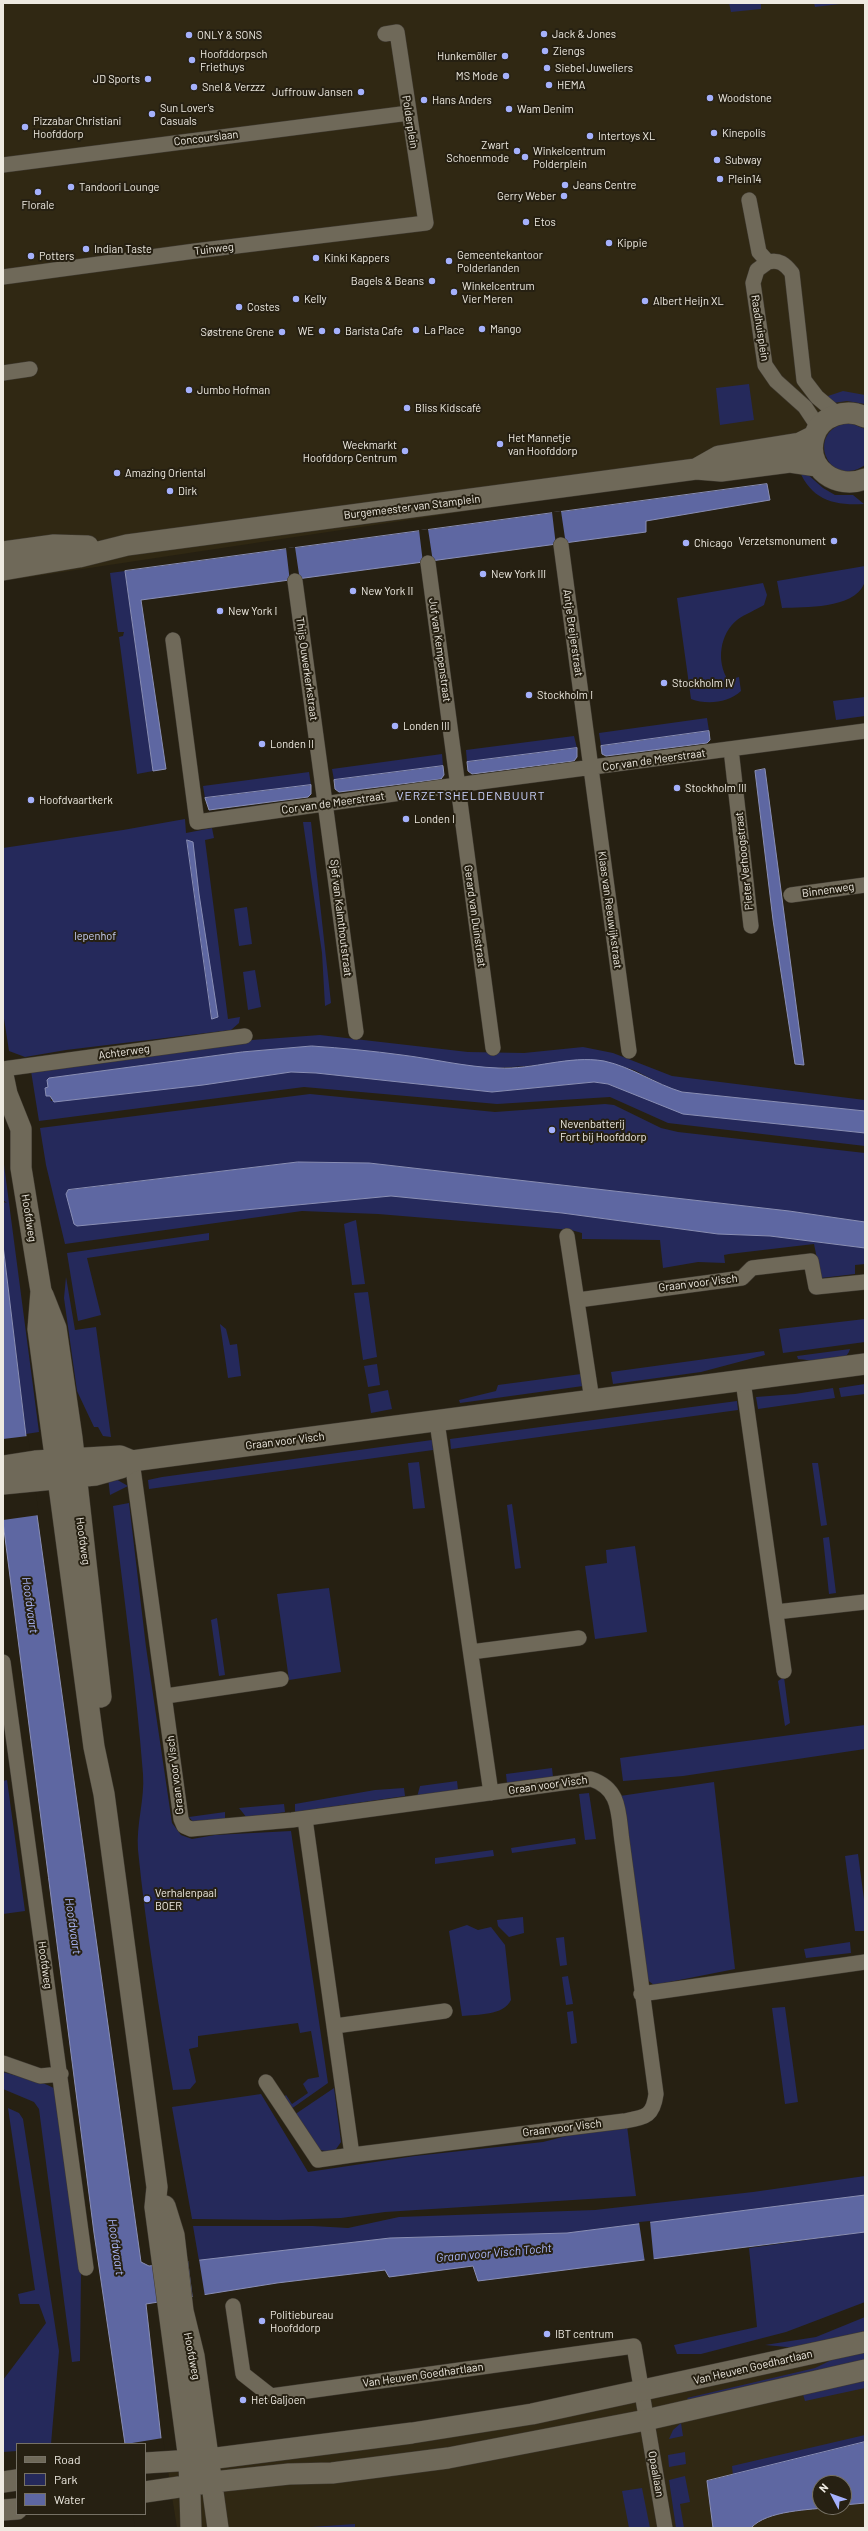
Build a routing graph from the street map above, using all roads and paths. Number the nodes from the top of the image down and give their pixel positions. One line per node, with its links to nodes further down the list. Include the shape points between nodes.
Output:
1 (385, 34): 2 (street, Polderplein, via 397,32)
2 (409, 113): 3 (street, Concourslaan); 5 (street, Polderplein)
3 (3, 165)
4 (749, 200): 6 (street, via 759,252)
5 (426, 223): 7 (street, Tuinweg, via 195,251)
6 (768, 262): 10 (street, via 780,262 792,273); 11 (street, Raadhuisplein, via 758,270 753,283 765,365 776,381)
7 (3, 278)
8 (30, 369): 9 (street)
9 (3, 373)
10 (804, 380): 11 (street); 12 (street, via 817,398)
11 (788, 390): 14 (street, Raadhuisplein, via 805,407)
12 (837, 414): 13 (street, via 856,413); 14 (street, Burgemeester van Stamplein, via 827,419)
13 (865, 417)
14 (816, 432): 15 (street, via 813,448); 16 (street, Burgemeester van Stamplein, via 800,443 719,456)
15 (817, 466): 16 (street, Burgemeester van Stamplein, via 790,462 721,471); 17 (street, via 835,482)
16 (696, 469): 18 (street, Burgemeester van Stamplein)
17 (862, 486)
18 (127, 545): 20 (street, Burgemeester van Stamplein, via 54,545); 22 (street, Burgemeester van Stamplein, via 79,557)
19 (561, 545): 27 (street, Antje Breijerstraat)
20 (3, 552)
21 (428, 563): 28 (street, Juf van Kempenstraat)
22 (3, 570)
23 (295, 581): 29 (street, Thijs Ouwerkerkstraat)
24 (173, 640): 29 (street, Cor van de Meerstraat, via 197,822)
25 (865, 731): 26 (street, Cor van de Meerstraat)
26 (731, 749): 27 (street, Cor van de Meerstraat); 32 (street, Pieter Verhoogstraat)
27 (591, 768): 28 (street, Cor van de Meerstraat); 36 (street, Klaas van Reeuwijkstraat)
28 (458, 785): 29 (street, Cor van de Meerstraat); 35 (street, Gerard van Duinstraat)
29 (326, 804): 33 (street, Sjef van Kalmthoutstraat)
30 (865, 885): 31 (street, Binnenweg)
31 (791, 895)
32 (751, 926)
33 (356, 1032)
34 (245, 1036): 37 (street, Achterweg)
35 (493, 1048)
36 (628, 1051)
37 (3, 1069)
38 (5, 1084): 48 (street, Hoofdweg, via 21,1129 21,1168 41,1291 56,1328)
39 (567, 1236): 41 (street)
40 (865, 1282): 41 (street, Graan voor Visch, via 816,1287 811,1261 752,1268 742,1278)
41 (578, 1300): 44 (street)
42 (865, 1364): 43 (street, Graan voor Visch)
43 (744, 1381): 44 (street, Graan voor Visch); 51 (street)
44 (592, 1400): 45 (street, Graan voor Visch)
45 (438, 1422): 46 (street, Graan voor Visch); 53 (street)
46 (132, 1461): 48 (street, Graan voor Visch, via 121,1468 96,1475); 57 (street, Graan voor Visch)
47 (3, 1466): 48 (street)
48 (55, 1468): 49 (street); 74 (street, Hoofdweg, via 96,1640 105,1745 104,1794 157,2187 155,2207 169,2251)
49 (3, 1484)
50 (865, 1602): 51 (street)
51 (776, 1612): 55 (street)
52 (579, 1638): 53 (street)
53 (471, 1652): 58 (street)
54 (3, 1662): 65 (street, Hoofdweg)
55 (784, 1671)
56 (281, 1679): 57 (street)
57 (166, 1696): 59 (street, Graan voor Visch, via 181,1819 184,1826 191,1829 215,1828)
58 (491, 1793): 59 (street, Graan voor Visch); 61 (street, Graan voor Visch, via 591,1779 604,1783 613,1793 622,1841)
59 (306, 1819): 63 (street)
60 (865, 1962): 61 (street)
61 (642, 1994): 67 (street, Graan voor Visch, via 656,2094 654,2108 644,2118)
62 (445, 2011): 63 (street)
63 (335, 2026): 67 (street)
64 (3, 2063): 65 (street, via 40,2076)
65 (61, 2074): 68 (street, Hoofdweg)
66 (266, 2082): 67 (street, Graan voor Visch, via 318,2160)
67 (352, 2155)
68 (86, 2268)
69 (233, 2306): 72 (street, Van Heuven Goedhartlaan, via 243,2374 271,2396 634,2346)
70 (865, 2342): 72 (street, Van Heuven Goedhartlaan, via 748,2366)
71 (865, 2370): 73 (street)
72 (641, 2392): 73 (street, Van Heuven Goedhartlaan); 74 (street, Van Heuven Goedhartlaan, via 532,2414 412,2433)
73 (646, 2420): 78 (street, via 448,2458 332,2473 289,2474); 85 (street, Opaallaan)
74 (191, 2459): 75 (street, Van Heuven Goedhartlaan); 78 (street, Hoofdweg); 79 (street, Hoofdweg)
75 (146, 2463)
76 (16, 2480): 77 (street)
77 (3, 2482)
78 (213, 2482): 79 (street); 84 (street, Hoofdweg)
79 (184, 2487): 80 (street); 83 (street, Hoofdweg)
80 (146, 2492)
81 (16, 2508): 82 (street)
82 (3, 2510)
83 (192, 2528)
84 (218, 2528)
85 (665, 2528)

